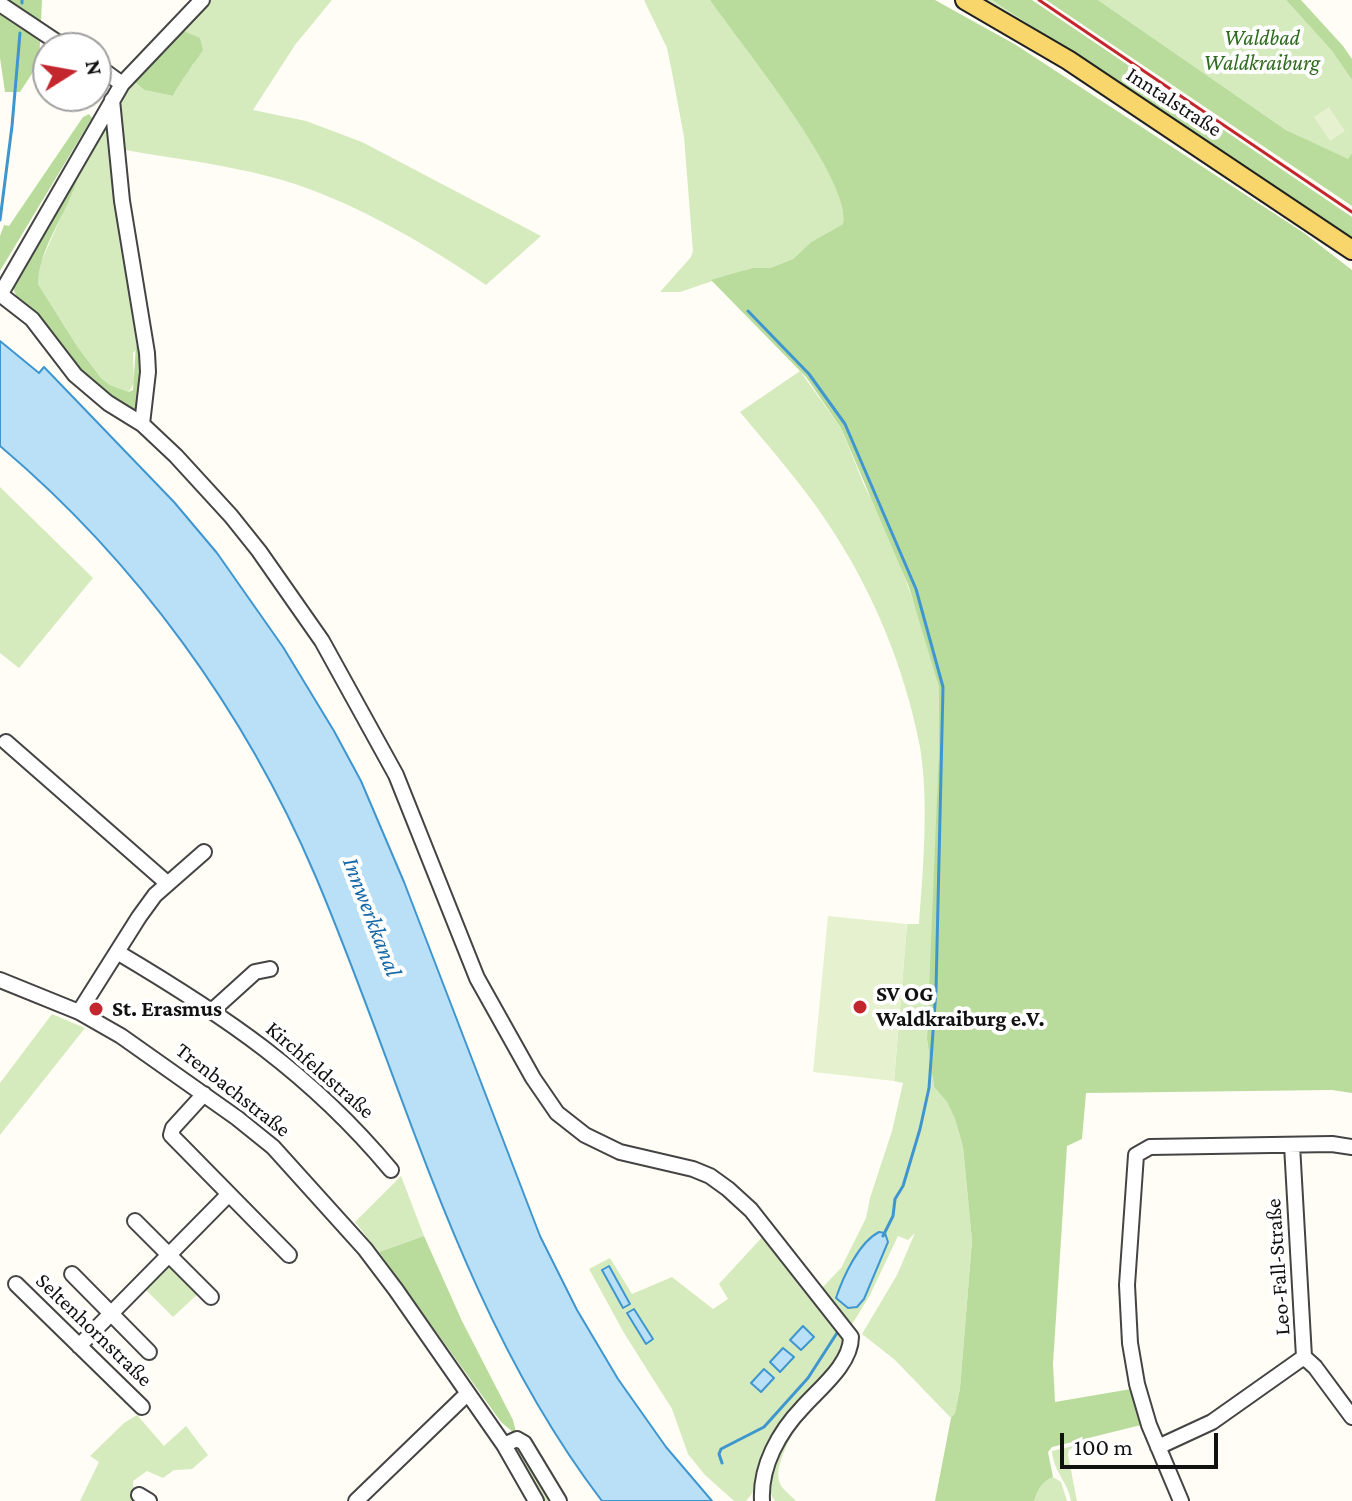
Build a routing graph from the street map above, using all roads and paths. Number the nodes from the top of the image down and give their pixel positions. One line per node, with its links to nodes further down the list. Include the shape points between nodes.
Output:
1 (202, 0): 6 (street)
2 (965, 0): 9 (main road, Inntalstraße, via 1068,60)
3 (0, 4): 4 (street)
4 (42, 32)
5 (112, 77): 6 (street)
6 (122, 84): 7 (street)
7 (112, 100): 11 (street, via 147,353)
8 (105, 112): 10 (street)
9 (1352, 250)
10 (0, 294): 11 (street, via 32,319 75,375)
11 (142, 424): 43 (street, via 231,516 322,641 396,775 477,978 557,1113 620,1152 693,1169 728,1189 849,1333 845,1357 774,1448 764,1474)
12 (6, 742): 14 (street)
13 (204, 852): 14 (street)
14 (167, 883): 15 (street)
15 (117, 952): 18 (street, Kirchfeldstraße); 19 (street)
16 (270, 969): 18 (street, via 255,972)
17 (0, 980): 19 (street, Trenbachstraße)
18 (213, 1010): 23 (street, Kirchfeldstraße, via 306,1081)
19 (79, 1012): 20 (street, Trenbachstraße)
20 (204, 1094): 24 (street, via 171,1135); 35 (street, Trenbachstraße, via 282,1156 365,1249)
21 (1292, 1145): 22 (street); 34 (street, Leo-Fall-Straße); 39 (street, via 1150,1147 1134,1162 1128,1323 1137,1384)
22 (1352, 1147)
23 (391, 1170)
24 (229, 1194): 26 (street); 27 (street)
25 (135, 1221): 26 (street)
26 (169, 1254): 30 (street); 31 (street)
27 (289, 1255)
28 (72, 1274): 31 (street)
29 (16, 1284): 32 (street, Seltenhornstraße)
30 (211, 1297)
31 (110, 1312): 32 (street); 33 (street)
32 (79, 1346): 36 (street, Seltenhornstraße)
33 (149, 1352)
34 (1304, 1357): 37 (street); 39 (street, Leo-Fall-Straße, via 1212,1422)
35 (468, 1393): 38 (street, Trenbachstraße); 40 (street)
36 (142, 1407)
37 (1352, 1417)
38 (504, 1445): 41 (street, Trenbachstraße); 42 (street, via 517,1439 524,1443)
39 (1158, 1447): 44 (street)
40 (356, 1501)
41 (536, 1501)
42 (559, 1501)
43 (762, 1501)
44 (1181, 1501)

